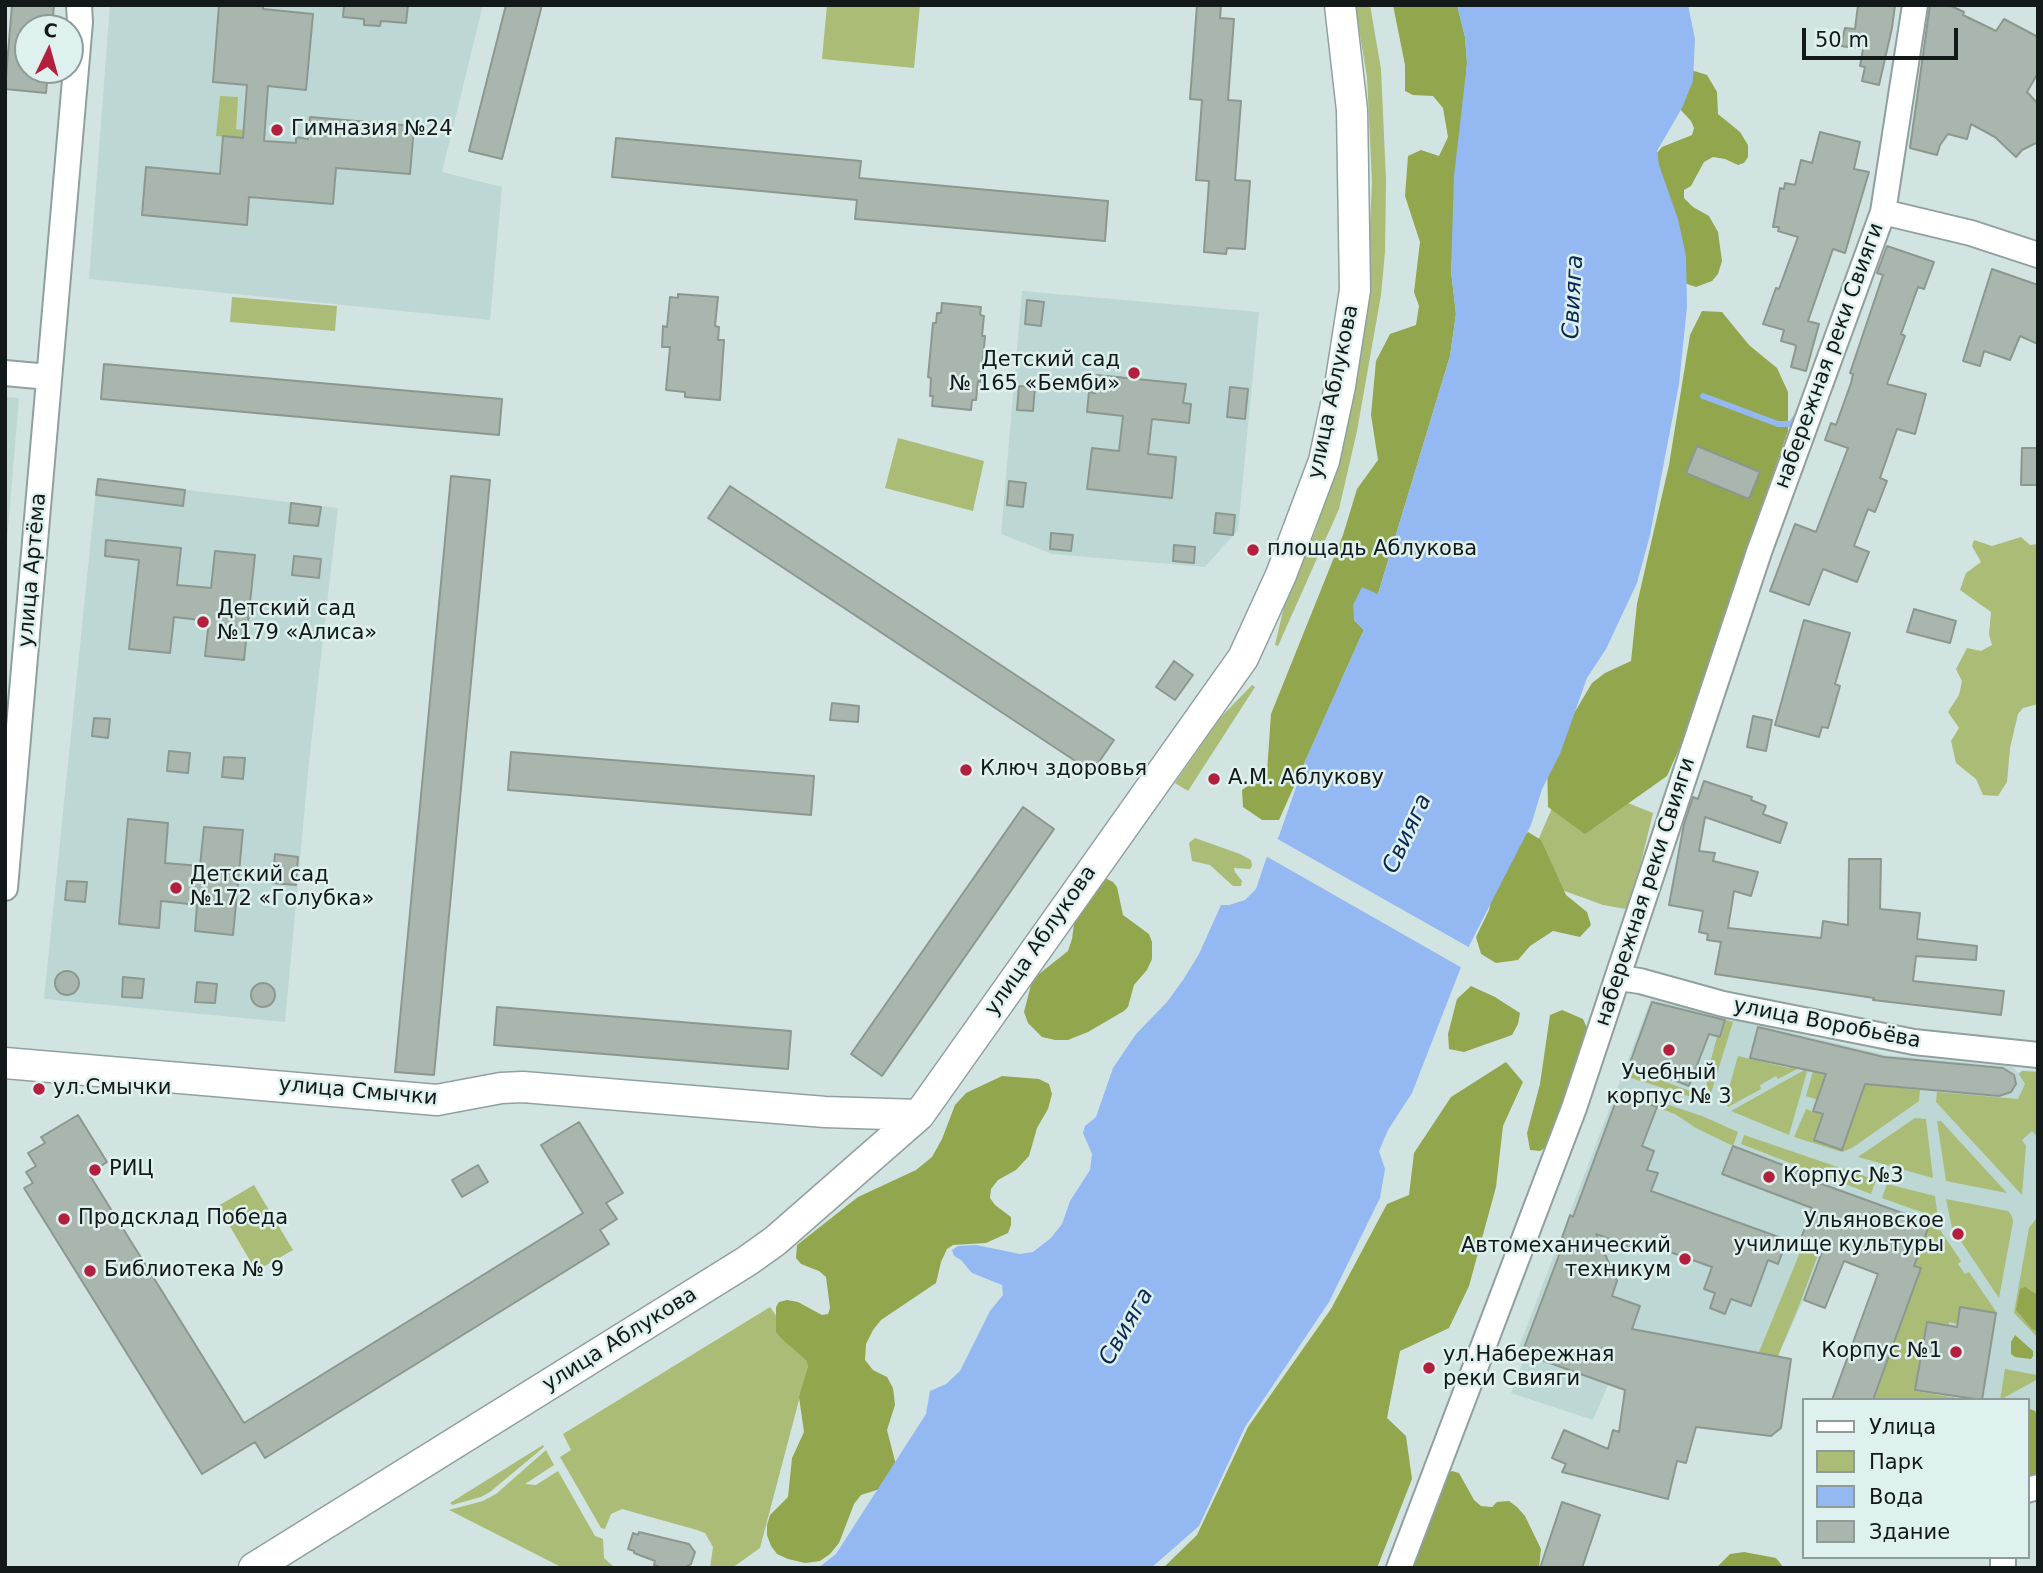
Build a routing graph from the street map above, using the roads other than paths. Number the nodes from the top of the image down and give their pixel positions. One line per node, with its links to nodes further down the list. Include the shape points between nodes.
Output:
1 (79, 5): 7 (street, улица Артёма)
2 (1340, 5): 12 (street, улица Аблукова, via 1352,110 1355,290 1324,461 1303,520 1243,658)
3 (1915, 5): 4 (street, набережная реки Свияги)
4 (1883, 212): 5 (street); 9 (street, набережная реки Свияги, via 1759,552)
5 (2038, 255)
6 (5, 373): 7 (street)
7 (49, 377): 8 (street, улица Артёма)
8 (5, 888)
9 (1619, 978): 10 (street, улица Воробьёва, via 1914,1042); 14 (street, набережная реки Свияги, via 1549,1176)
10 (2038, 1055)
11 (5, 1063): 12 (street, улица Смычки, via 437,1100 523,1087 825,1112)
12 (919, 1115): 13 (street, улица Аблукова, via 747,1261)
13 (254, 1568)
14 (1399, 1568)

